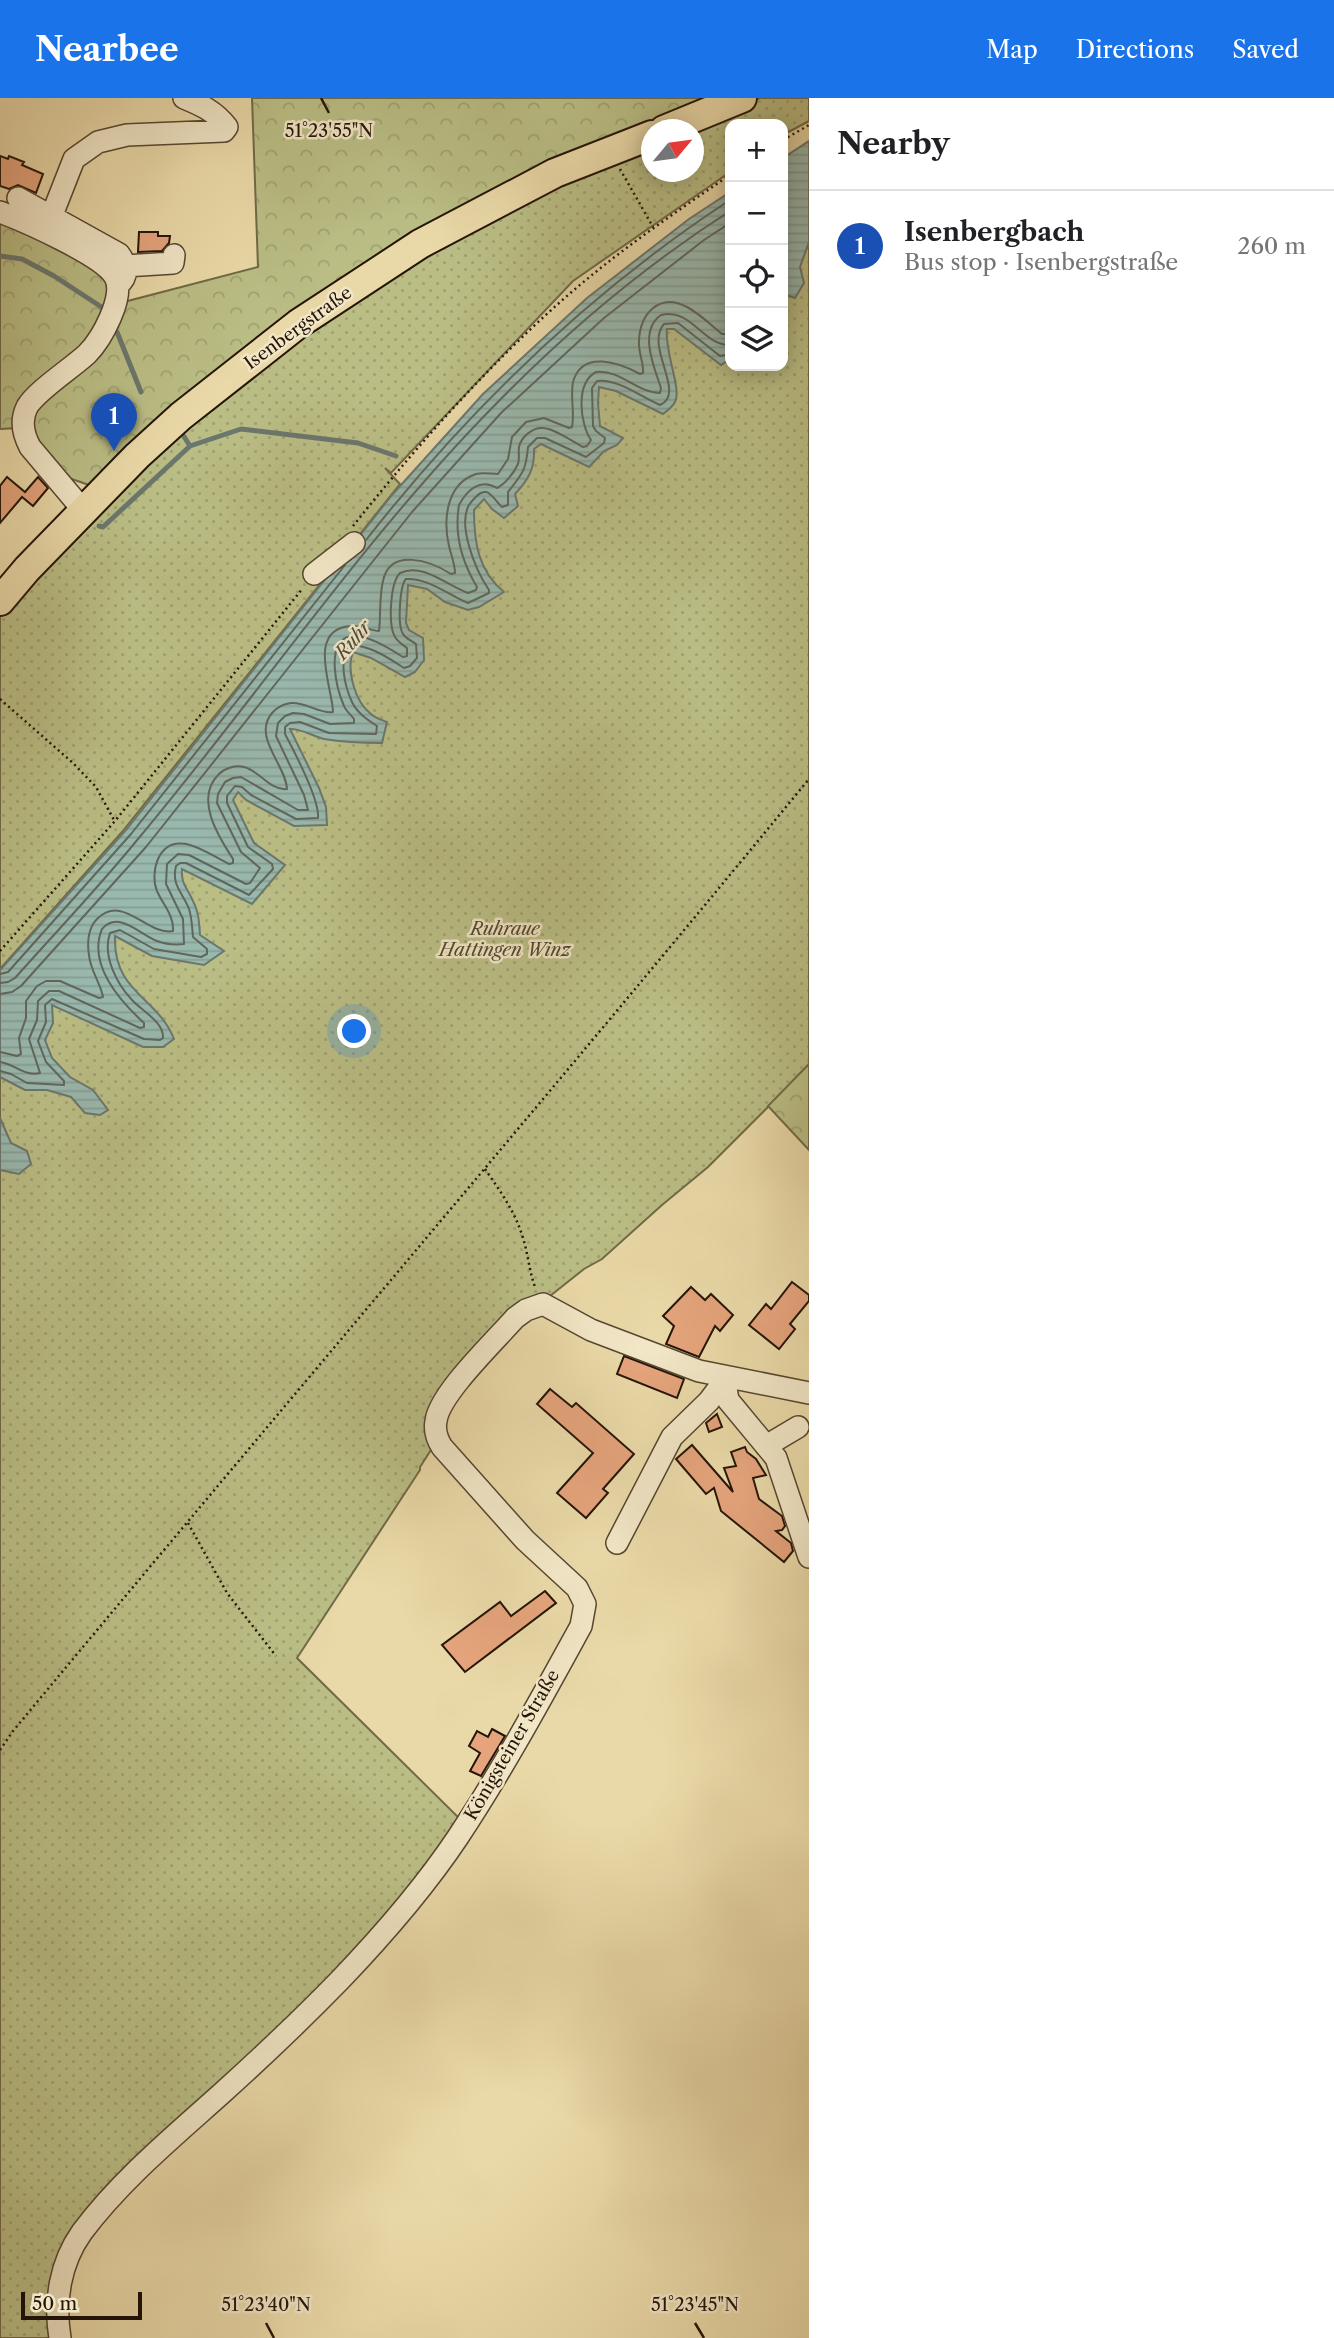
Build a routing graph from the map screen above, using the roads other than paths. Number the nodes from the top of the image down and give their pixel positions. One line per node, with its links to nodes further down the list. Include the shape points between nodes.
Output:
1 (184, 98): 7 (street, via 219,116 227,127 224,131 127,135 98,142 74,159)
2 (742, 98): 3 (main road)
3 (691, 119)
4 (641, 139): 10 (main road, Isenbergstraße, via 555,173 420,244 298,324 181,416)
5 (19, 198): 7 (street)
6 (0, 212): 9 (street, via 51,234)
7 (52, 215): 9 (street, via 119,254)
8 (174, 255): 9 (street, via 173,263)
9 (122, 276): 10 (street, via 99,338 32,400 23,421 30,447)
10 (83, 510): 13 (main road, Isenbergstraße)
11 (354, 543): 12 (street)
12 (314, 573)
13 (0, 601)
14 (727, 1377): 15 (street, Königsteiner Straße); 16 (street); 21 (street, Königsteiner Straße, via 591,1330 543,1304 515,1318 442,1404 435,1429 446,1455 577,1588 585,1604 581,1626 489,1787 407,1905 323,1997 150,2158 81,2234 61,2280)
15 (805, 1386)
16 (718, 1400): 18 (street); 19 (street, via 672,1437)
17 (798, 1427): 18 (street)
18 (766, 1446): 20 (street, via 776,1458)
19 (617, 1543)
20 (809, 1557)
21 (60, 2338)

